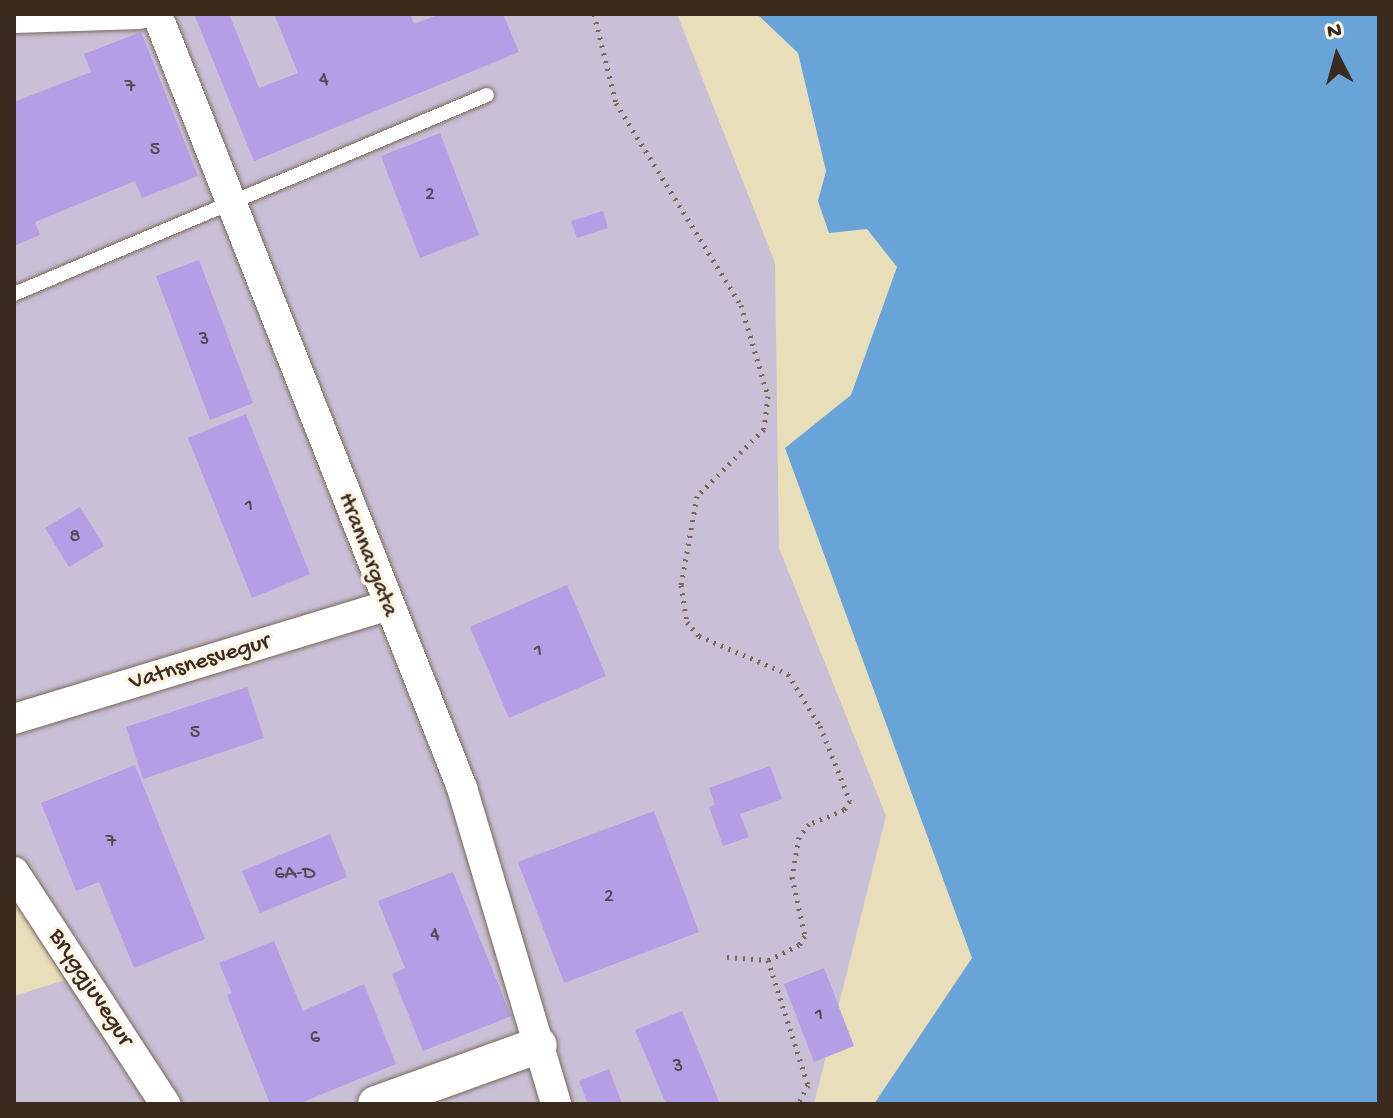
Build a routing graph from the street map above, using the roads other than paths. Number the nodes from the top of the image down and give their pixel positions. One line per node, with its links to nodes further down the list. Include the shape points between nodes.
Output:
1 (140, 14): 3 (street)
2 (157, 14): 5 (street, Hrannargata)
3 (14, 18)
4 (487, 95): 5 (lane)
5 (231, 205): 6 (lane); 7 (street, Hrannargata)
6 (14, 294)
7 (387, 606): 8 (street, Vatnsnesvegur); 10 (street, Hrannargata, via 462,788)
8 (14, 719)
9 (14, 872): 12 (street, Bryggjuvegur)
10 (539, 1045): 11 (street); 14 (street, Hrannargata)
11 (421, 1096): 13 (street)
12 (165, 1104)
13 (376, 1104)
14 (556, 1104)

